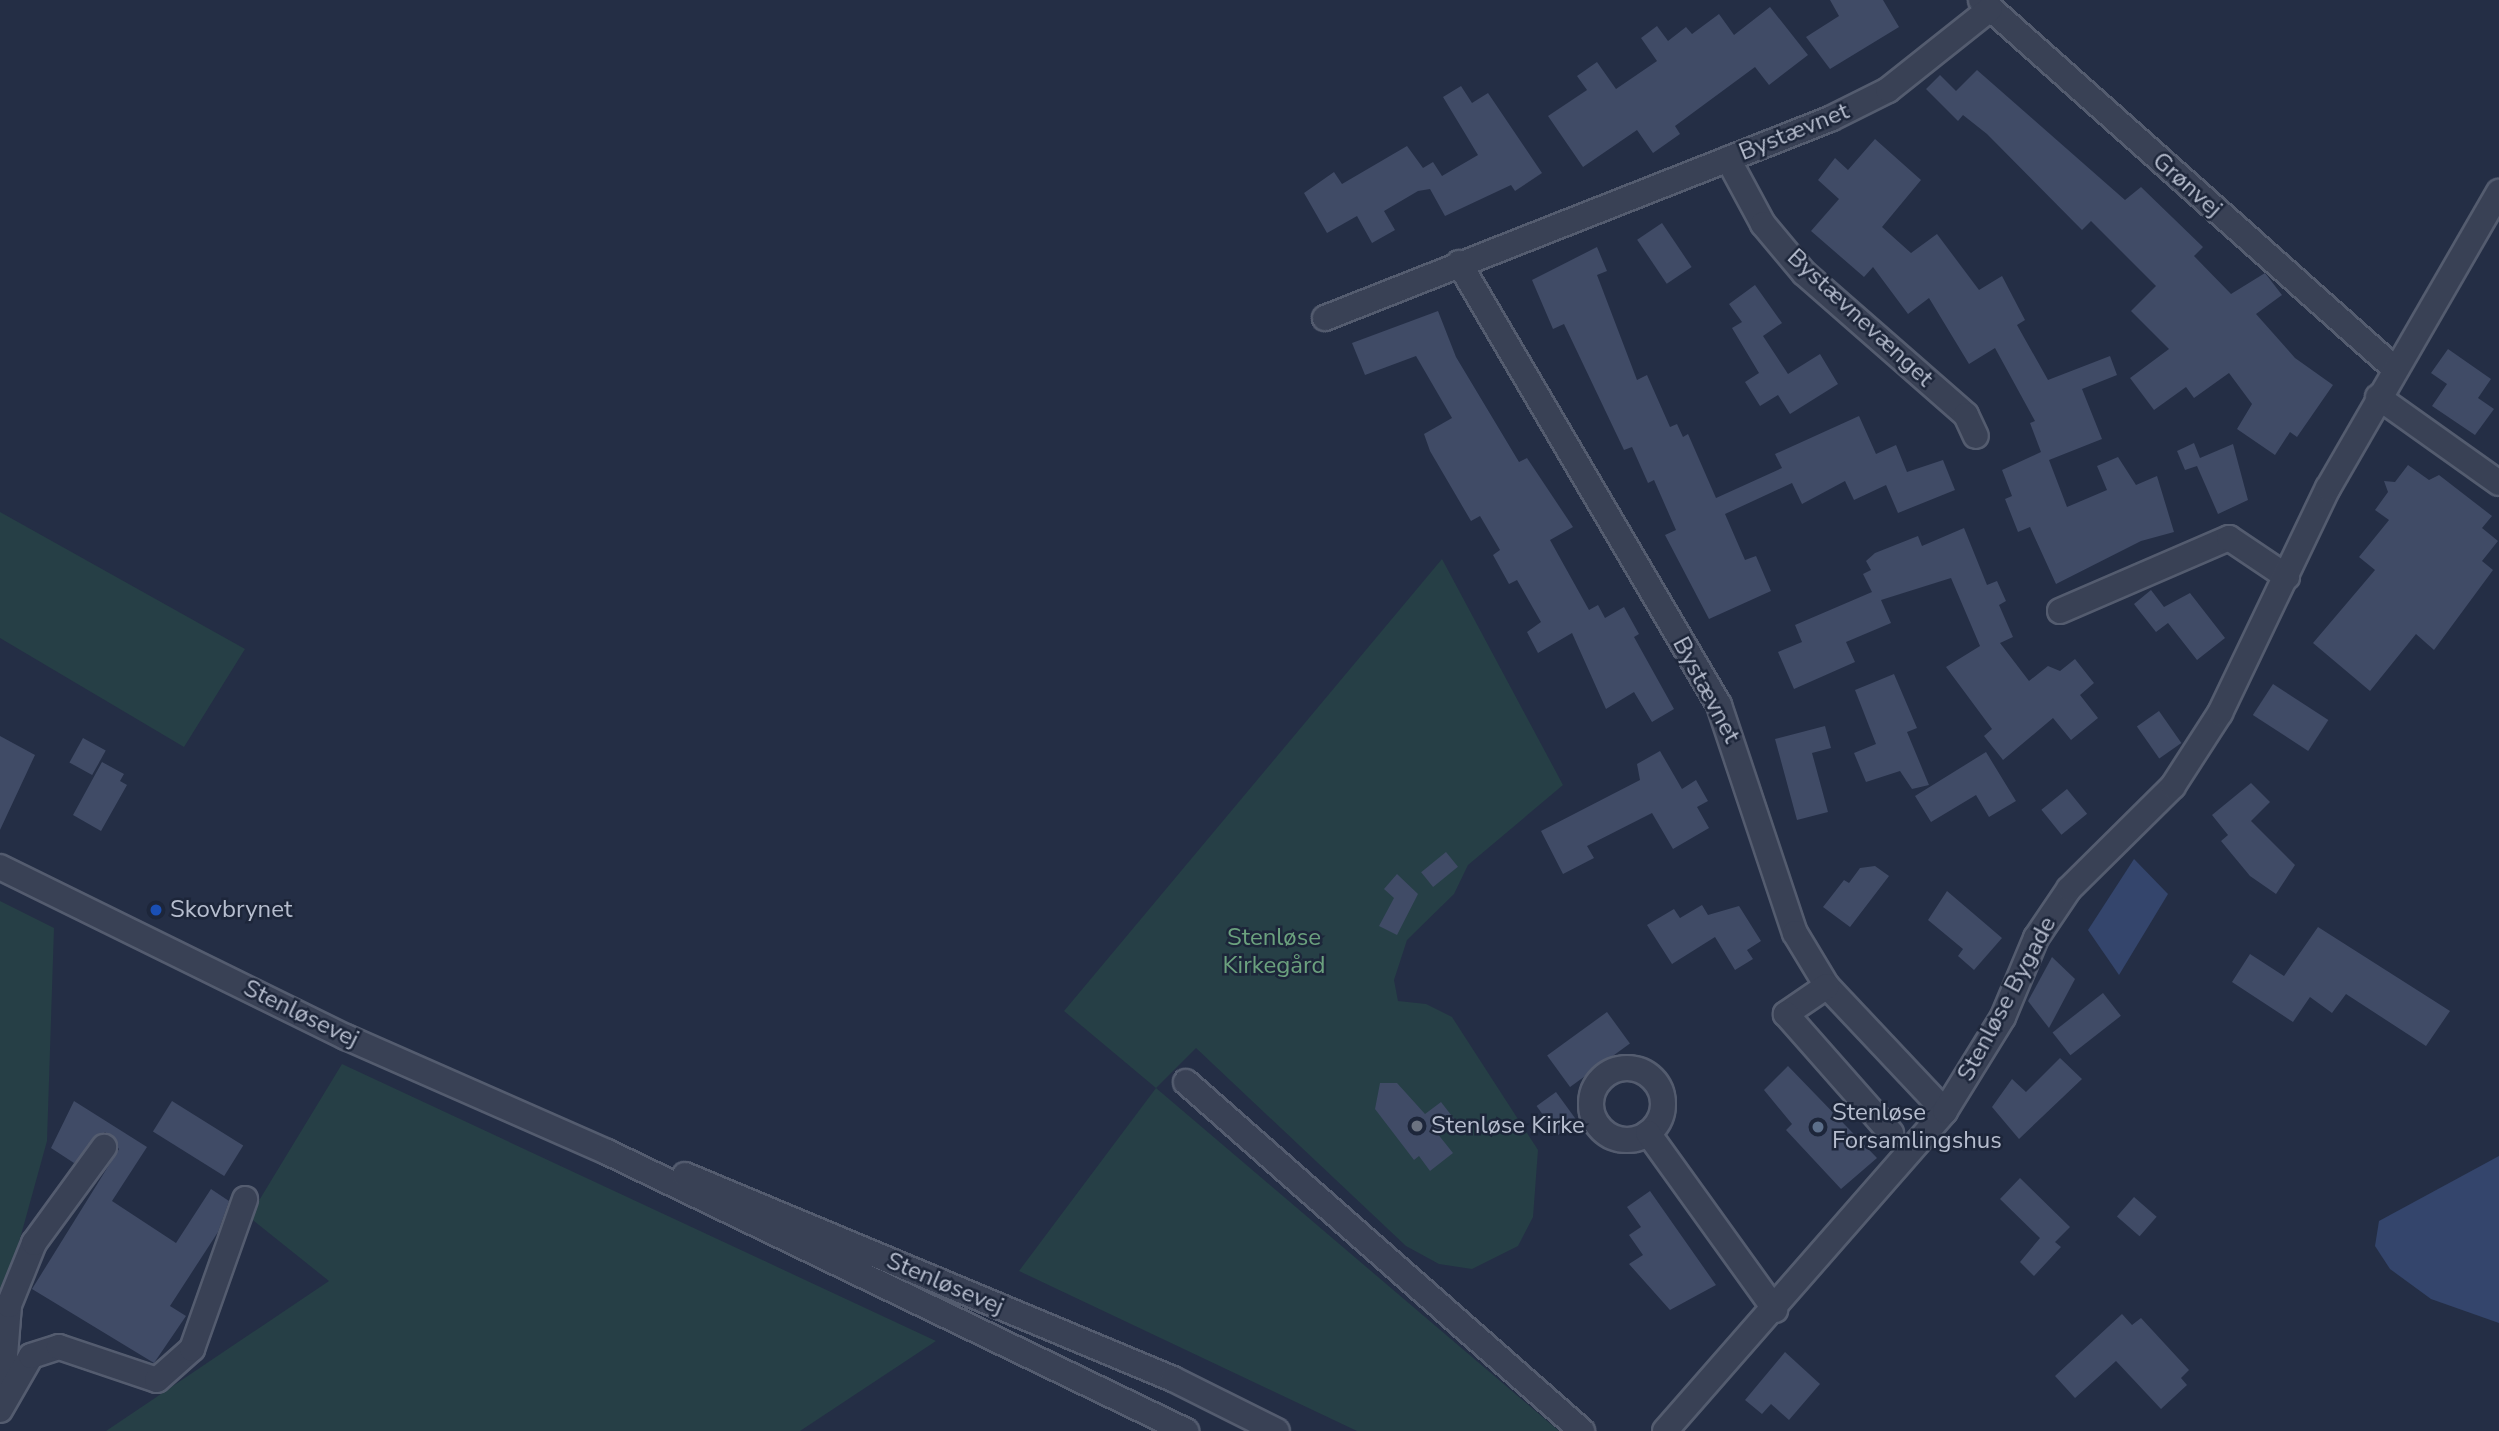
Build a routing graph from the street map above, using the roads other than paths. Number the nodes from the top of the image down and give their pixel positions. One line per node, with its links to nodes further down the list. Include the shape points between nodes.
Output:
1 (1985, 5): 2 (street, Bystævnet, via 1888,90); 6 (street, Grønvej)
2 (1728, 159): 4 (street, Bystævnet); 8 (street, Bystævnevænget, via 1763,224 1804,273 1966,415)
3 (2499, 192): 6 (street, Stenløse Bygade)
4 (1459, 263): 5 (street, Bystævnet); 13 (street, Bystævnet, via 1719,705 1743,763 1795,933)
5 (1325, 318)
6 (2395, 369): 7 (street, Stenløse Bygade)
7 (2378, 397): 9 (street); 10 (street, Stenløse Bygade)
8 (1976, 436)
9 (2499, 483)
10 (2287, 577): 11 (street, via 2230,538); 15 (street, Stenløse Bygade, via 2220,713 2173,786 2069,889 2036,938 2003,1017)
11 (2060, 611)
12 (0, 867): 19 (street, Stenløsevej, via 346,1037)
13 (1827, 986): 15 (street, Bystævnet); 17 (street, via 1786,1014)
14 (1186, 1083): 25 (street)
15 (1945, 1111): 21 (street, Stenløse Bygade)
16 (1648, 1133): 21 (street)
17 (1891, 1133)
18 (104, 1147): 22 (street, via 34,1243 14,1293 0,1365)
19 (607, 1152): 23 (street, Stenløsevej); 24 (street, Stenløsevej, via 683,1174 1172,1379)
20 (245, 1199): 22 (street, via 192,1349 157,1380 59,1347 31,1356)
21 (1775, 1310): 26 (street, Stenløse Bygade)
22 (1, 1408)
23 (1186, 1431)
24 (1277, 1431)
25 (1583, 1431)
26 (1665, 1431)

